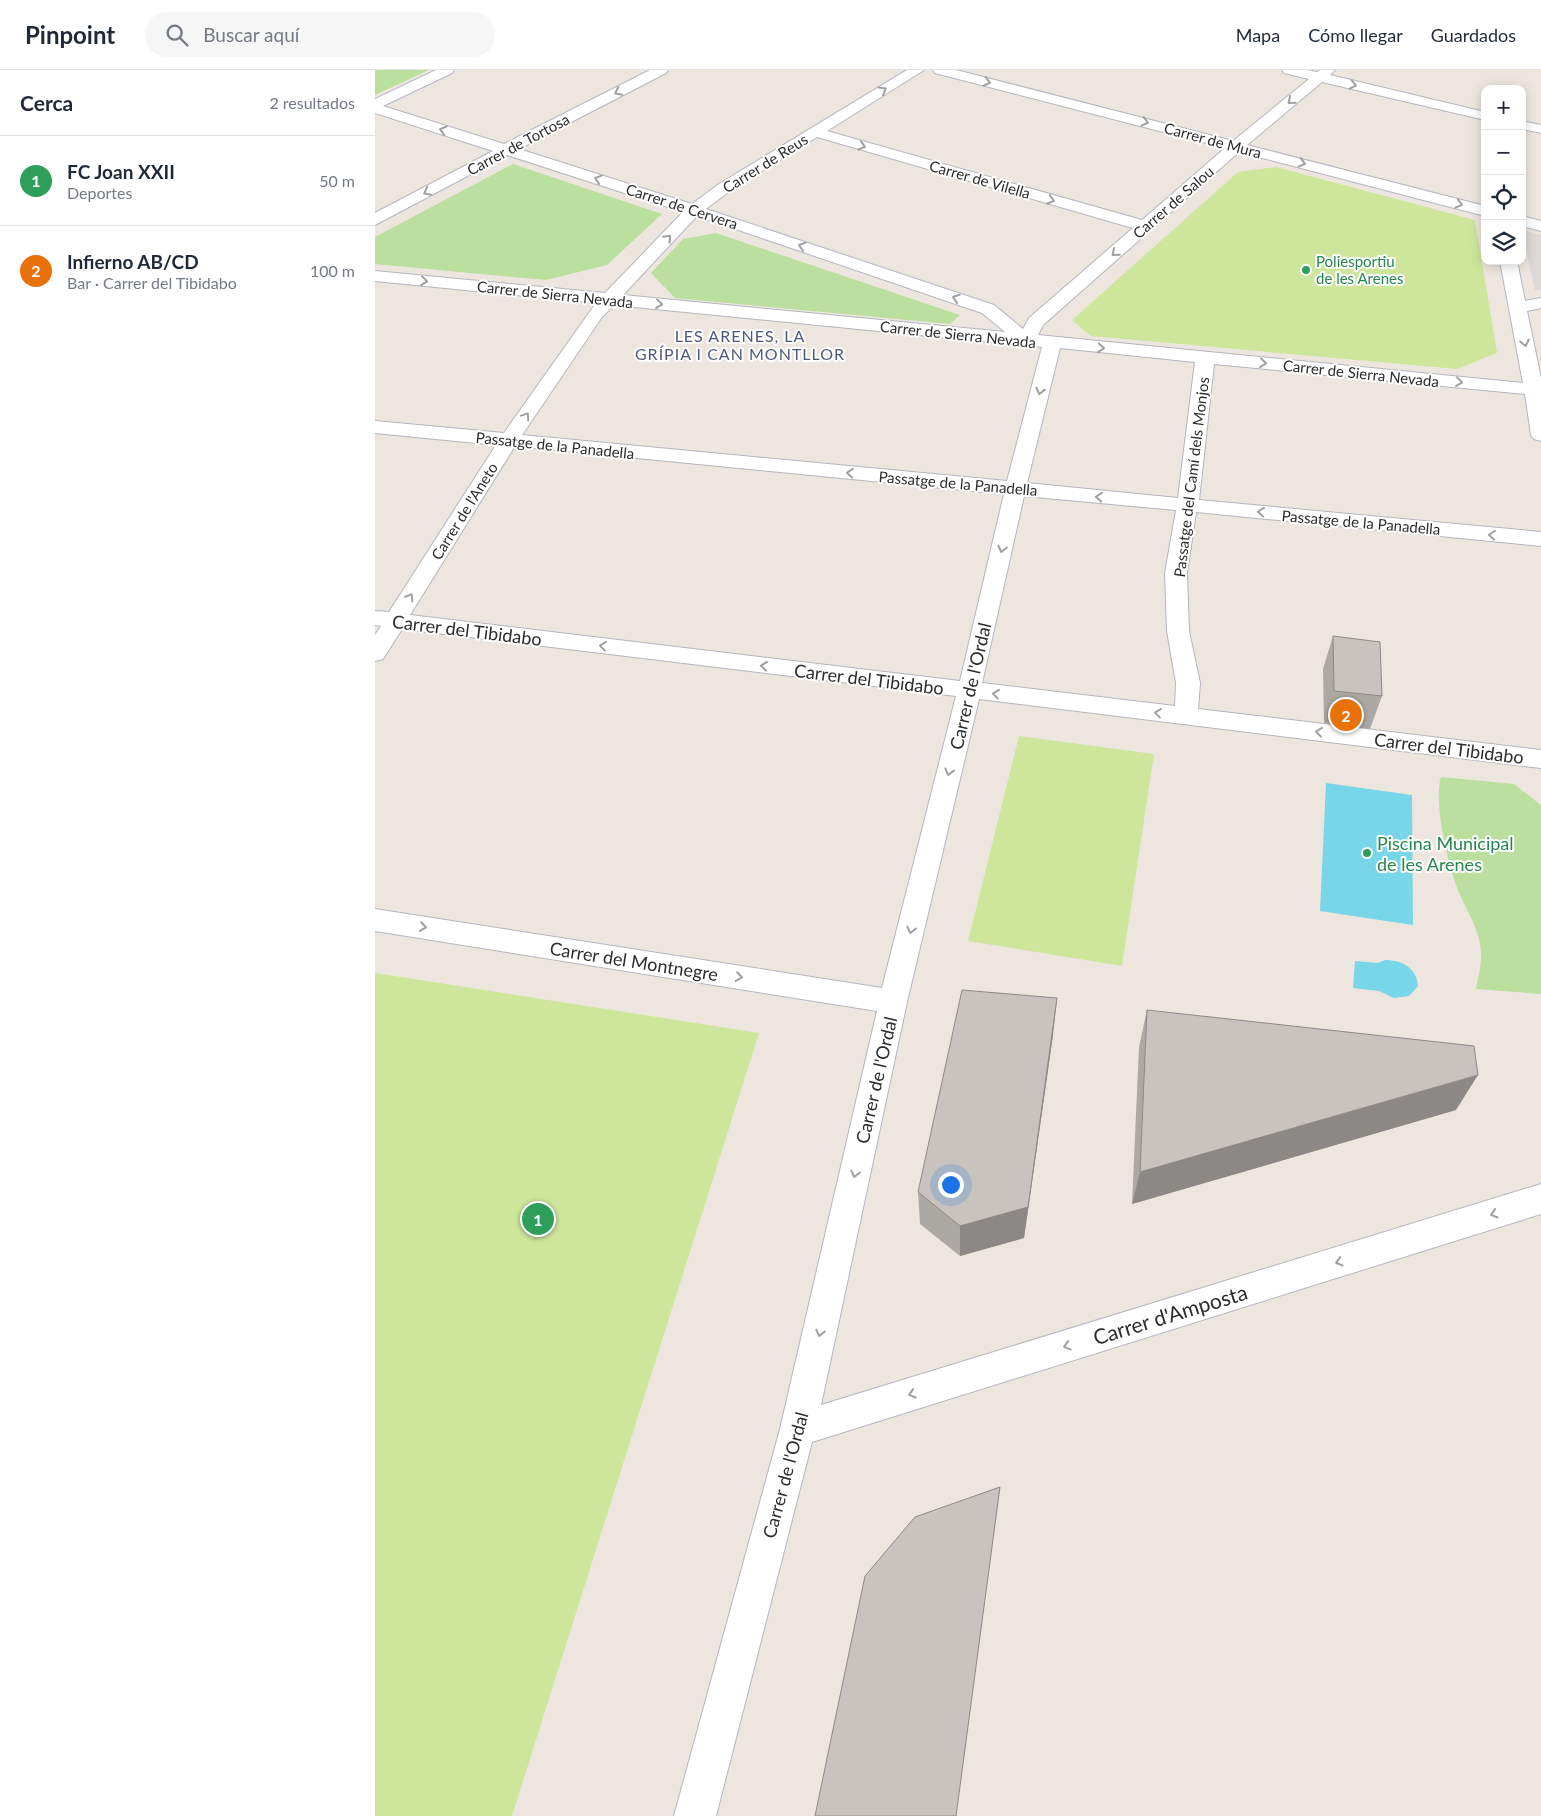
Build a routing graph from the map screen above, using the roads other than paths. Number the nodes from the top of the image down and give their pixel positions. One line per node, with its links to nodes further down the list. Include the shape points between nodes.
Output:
1 (447, 70): 7 (street)
2 (661, 70): 14 (street, Carrer de Tortosa, one-way to 14)
3 (917, 70): 12 (street, Carrer de Reus, one-way to 3)
4 (940, 70): 13 (street, Carrer de Mura, one-way to 13)
5 (1289, 70): 6 (street)
6 (1324, 74): 9 (street, one-way to 9); 13 (street, Carrer de Salou, one-way to 13)
7 (375, 104)
8 (375, 108): 14 (street, Carrer de Cervera, one-way to 8)
9 (1481, 115)
10 (1526, 126): 11 (street)
11 (1541, 129)
12 (815, 132): 15 (street, Carrer de Reus, via 725,186); 19 (street, Carrer de Vilella, one-way to 19)
13 (1237, 146): 16 (street, Carrer de Mura, one-way to 16); 19 (street, Carrer de Salou)
14 (507, 149): 15 (street, Carrer de Cervera, one-way to 14); 17 (street, Carrer de Tortosa, one-way to 17)
15 (694, 210): 23 (street, Carrer de Reus, one-way to 15); 26 (street, Carrer de Cervera, one-way to 15)
16 (1481, 210)
17 (375, 220)
18 (1526, 222): 20 (street)
19 (1145, 226): 27 (street, Carrer de Salou, one-way to 27)
20 (1541, 226)
21 (1509, 265): 25 (street)
22 (375, 276): 23 (street, Carrer de Sierra Nevada, one-way to 23)
23 (611, 299): 28 (street, Carrer de Sierra Nevada, one-way to 28); 34 (street, Carrer de l'Aneto, one-way to 23, via 596,313)
24 (1541, 303): 25 (street)
25 (1517, 308): 31 (street, one-way to 31)
26 (988, 309): 27 (street, Carrer de Cervera); 28 (street, Carrer de Cervera)
27 (1035, 322): 28 (street, Carrer de Salou)
28 (1026, 341): 29 (street, Carrer de Sierra Nevada)
29 (1052, 344): 30 (street, Carrer de Sierra Nevada, one-way to 30); 35 (street, Carrer de l'Ordal, one-way to 35)
30 (1205, 358): 31 (street, Carrer de Sierra Nevada, one-way to 31); 36 (street, Passatge del Camí dels Monjos, via 1191,486)
31 (1538, 390): 33 (street)
32 (375, 427): 34 (street, Passatge de la Panadella)
33 (1541, 435)
34 (509, 440): 35 (street, Passatge de la Panadella, one-way to 34); 38 (street, Carrer de l'Aneto, one-way to 34)
35 (1015, 489): 36 (street, Passatge de la Panadella, one-way to 35); 40 (street, Carrer de l'Ordal, one-way to 40)
36 (1186, 505): 37 (street, Passatge de la Panadella, one-way to 36); 41 (street, Passatge del Camí dels Monjos, via 1177,573 1178,631 1188,683)
37 (1541, 539)
38 (385, 620): 39 (street, Carrer de l'Aneto); 40 (street, Carrer del Tibidabo, one-way to 38)
39 (375, 653)
40 (969, 691): 41 (street, Carrer del Tibidabo, one-way to 40); 44 (street, Carrer de l'Ordal, one-way to 44)
41 (1186, 716): 42 (street, Carrer del Tibidabo, one-way to 41)
42 (1541, 759)
43 (375, 920): 44 (street, Carrer del Montnegre, one-way to 44)
44 (893, 1002): 46 (street, Carrer de l'Ordal, one-way to 46)
45 (1541, 1199): 46 (street, Carrer d'Amposta, one-way to 46)
46 (798, 1429): 47 (street, Carrer de l'Ordal)
47 (695, 1816)

